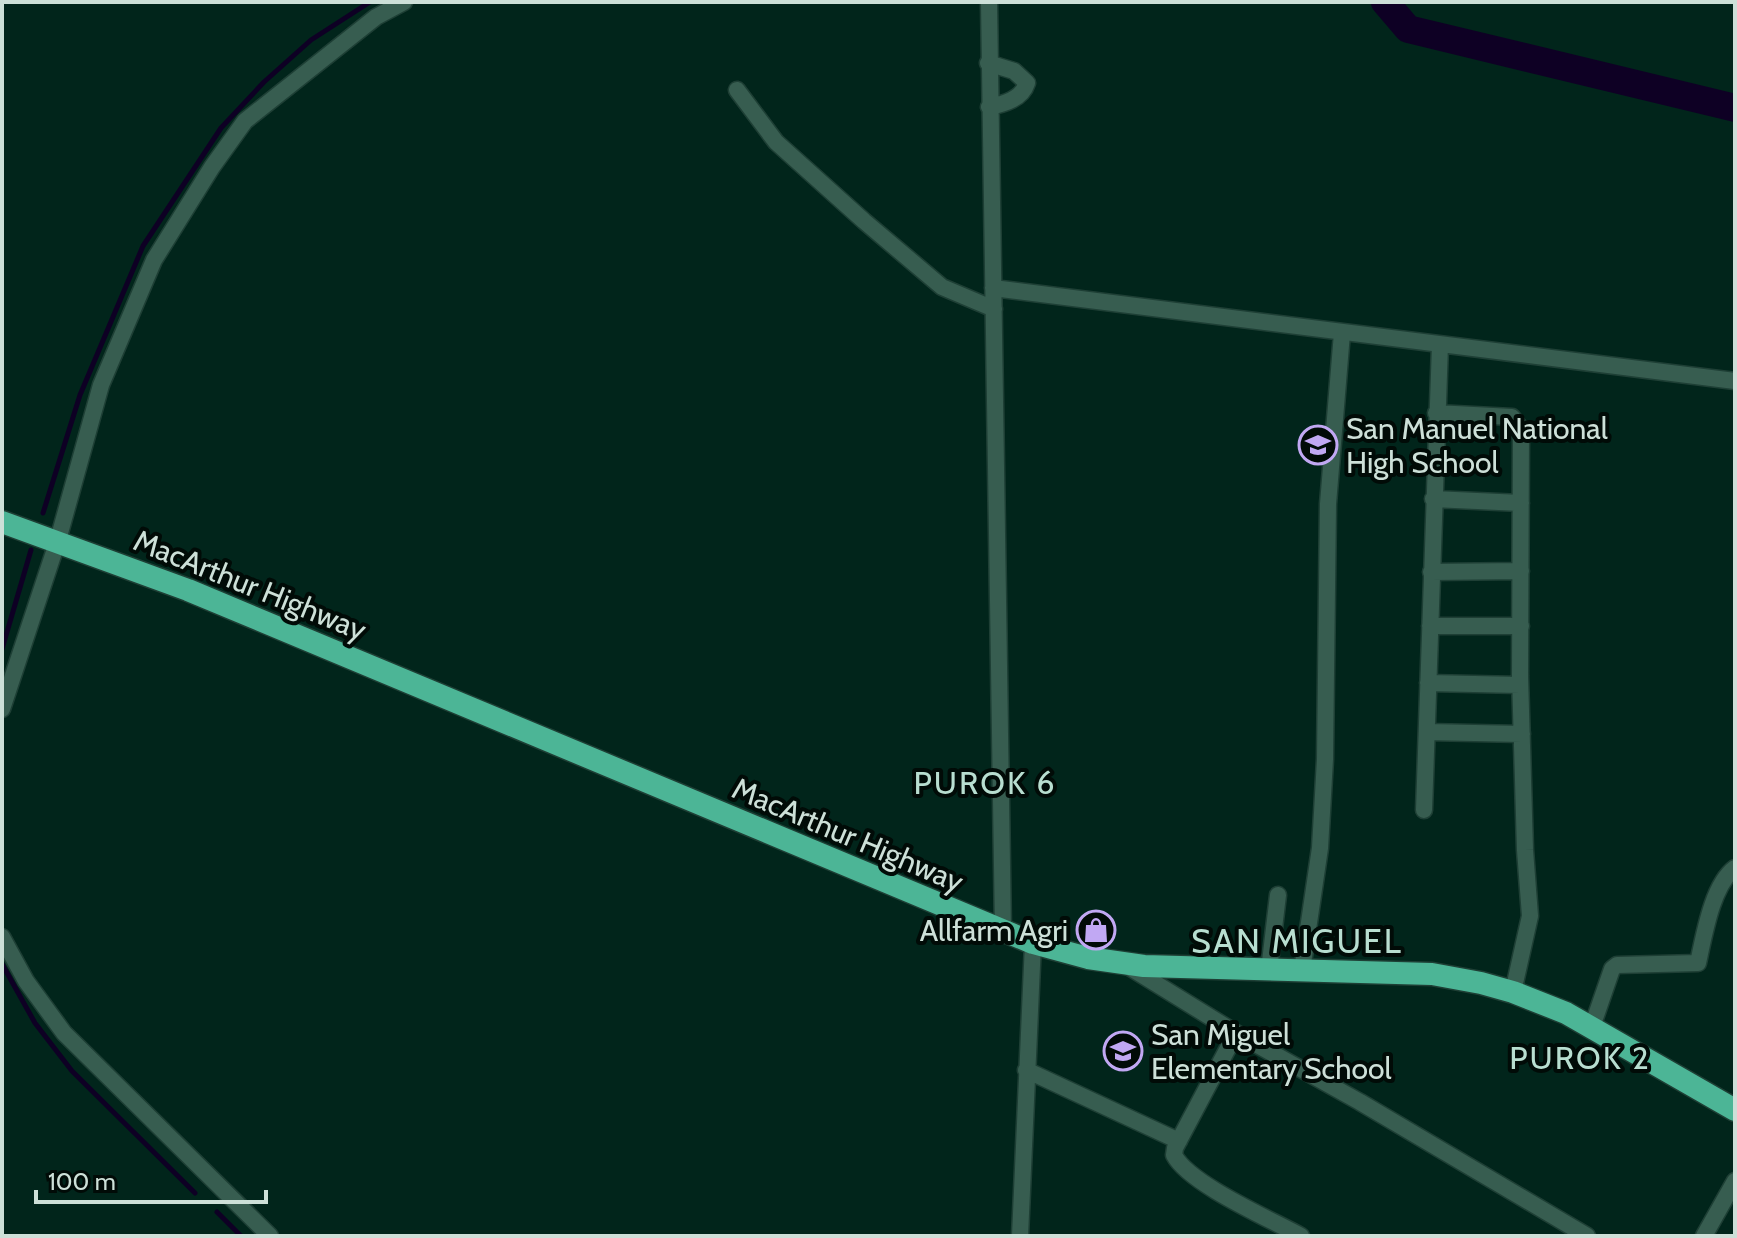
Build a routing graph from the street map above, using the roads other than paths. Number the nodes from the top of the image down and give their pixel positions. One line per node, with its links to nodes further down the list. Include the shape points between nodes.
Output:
1 (404, 2): 15 (street, via 376,17 245,121 212,167 154,260 101,385)
2 (989, 2): 3 (street)
3 (988, 63): 5 (street); 5 (street, via 1014,71 1027,83 1013,99)
4 (737, 90): 7 (street, via 776,142 864,221 942,287)
5 (989, 107): 6 (street)
6 (993, 288): 7 (street); 8 (street)
7 (994, 309): 28 (street)
8 (1342, 333): 9 (street); 33 (street, via 1328,504 1321,833)
9 (1440, 345): 10 (street); 11 (street)
10 (1735, 381)
11 (1436, 413): 12 (street); 13 (street, via 1512,417 1521,429)
12 (1433, 499): 13 (street); 17 (street)
13 (1521, 503): 16 (street)
14 (2, 522): 15 (highway, MacArthur Highway)
15 (58, 540): 22 (street); 28 (highway, MacArthur Highway, via 437,692)
16 (1521, 571): 17 (street); 19 (street)
17 (1431, 572): 18 (street)
18 (1430, 626): 19 (street); 20 (street)
19 (1521, 626): 21 (street)
20 (1428, 683): 21 (street); 23 (street)
21 (1520, 685): 24 (street)
22 (2, 709)
23 (1427, 732): 24 (street); 25 (street)
24 (1522, 734): 34 (street, via 1530,916)
25 (1424, 810)
26 (1735, 868): 35 (street, via 1727,873 1709,916 1698,963 1617,965)
27 (1278, 895): 32 (street)
28 (1003, 932): 30 (highway, MacArthur Highway)
29 (2, 937): 41 (street, via 64,1033)
30 (1033, 943): 31 (highway, MacArthur Highway); 37 (street)
31 (1124, 964): 32 (highway, MacArthur Highway); 36 (street)
32 (1269, 970): 33 (highway, MacArthur Highway)
33 (1302, 970): 34 (highway, MacArthur Highway, via 1432,974)
34 (1513, 992): 35 (highway, MacArthur Highway)
35 (1592, 1027): 38 (highway, MacArthur Highway)
36 (1236, 1033): 39 (street); 44 (street)
37 (1026, 1070): 39 (street); 42 (street)
38 (1735, 1110)
39 (1179, 1141): 43 (street, via 1174,1155 1193,1176)
40 (1735, 1181): 45 (street)
41 (270, 1236)
42 (1020, 1236)
43 (1301, 1236)
44 (1587, 1236)
45 (1704, 1236)

